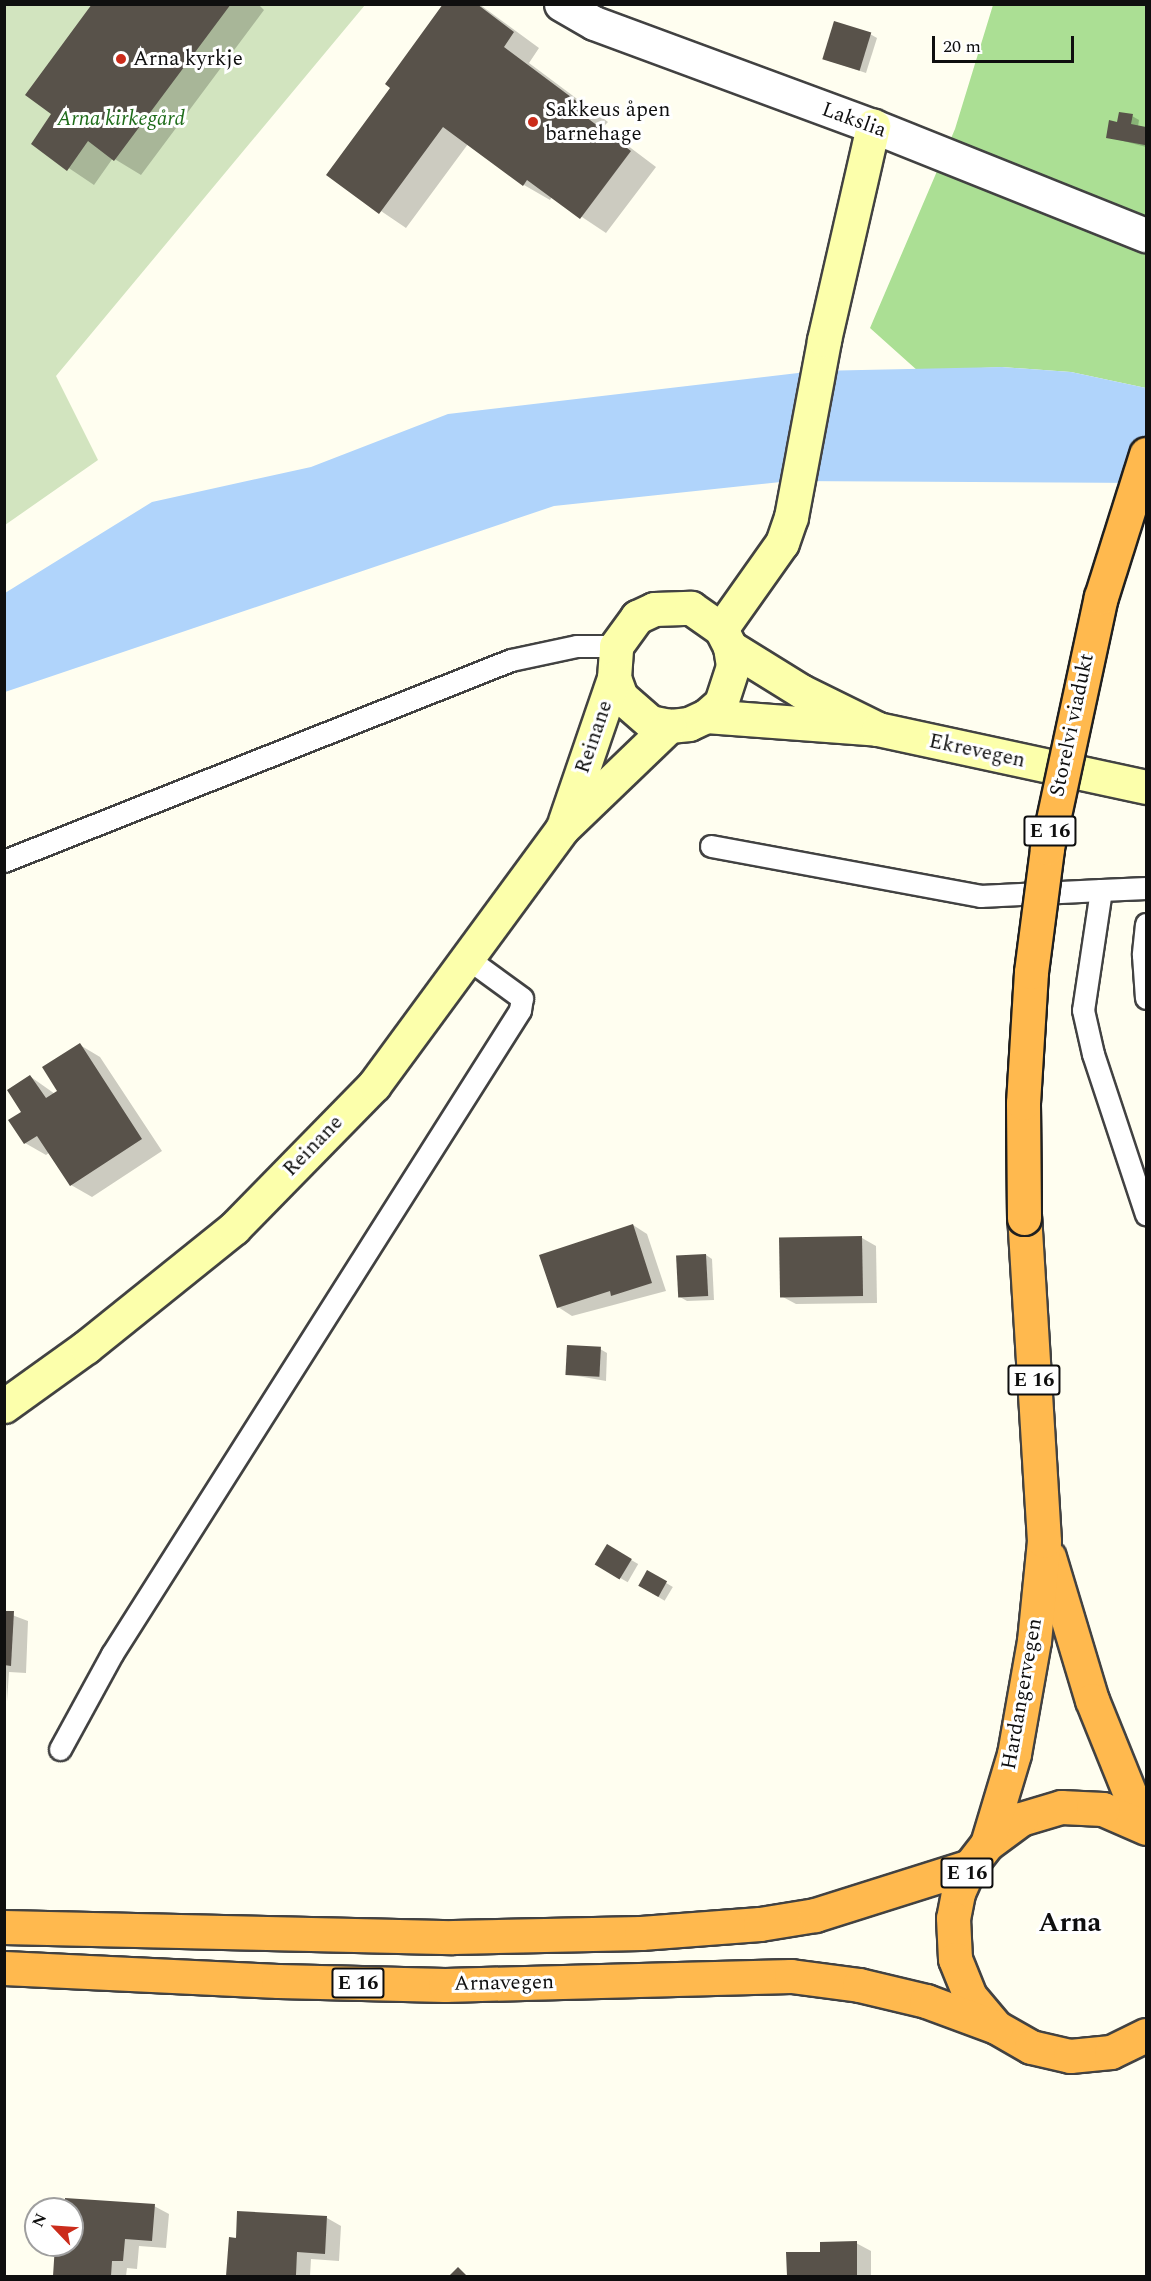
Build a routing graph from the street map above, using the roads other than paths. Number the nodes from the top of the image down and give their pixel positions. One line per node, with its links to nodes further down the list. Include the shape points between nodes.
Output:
1 (561, 4): 2 (street, Lakslia, via 594,23)
2 (873, 126): 3 (street, Lakslia); 5 (main road, via 824,340 791,517 775,553)
3 (1146, 235)
4 (1146, 454): 21 (highway, Storelvi viadukt / E 16, bridge, via 1101,597 1047,848 1031,972 1023,1102)
5 (725, 638): 6 (main road, via 691,608 654,609 638,617); 8 (main road, via 733,666 730,685 721,702); 10 (main road, Ekrevegen, via 801,692)
6 (616, 646): 7 (main road); 14 (lane, via 577,646 511,660)
7 (614, 678): 9 (main road, via 621,697 634,712 650,722); 12 (main road, Reinane)
8 (706, 716): 9 (main road, via 688,724); 10 (main road, Ekrevegen)
9 (669, 726): 12 (main road, Reinane)
10 (878, 729): 11 (main road, Ekrevegen)
11 (1146, 787)
12 (562, 829): 18 (main road, Reinane)
13 (711, 846): 16 (lane, via 980,896)
14 (4, 861)
15 (1146, 888): 16 (lane)
16 (1101, 890): 20 (lane, via 1083,1010 1093,1054)
17 (1146, 924): 19 (lane)
18 (467, 958): 22 (main road, Reinane, via 374,1084 234,1227 86,1347); 24 (lane, via 522,998 520,1010 112,1654)
19 (1146, 998)
20 (1146, 1214)
21 (1024, 1218): 23 (highway, Hardangervegen / E 16)
22 (4, 1406)
23 (1044, 1541): 25 (highway, Hardangervegen / E 16, via 1092,1700); 26 (highway, Hardangervegen / E 16, via 1034,1641 1014,1754)
24 (60, 1749)
25 (1144, 1826): 26 (highway, E 16, via 1103,1809 1061,1807 1021,1819)
26 (979, 1855): 27 (highway, E 16, via 815,1915 760,1924 641,1933 429,1937); 29 (highway, E 16, via 958,1893 953,1918 955,1959 970,1996)
27 (4, 1927)
28 (4, 1968): 29 (highway, Arnavegen / E 16, via 278,1982 445,1985 791,1976 859,1985 926,2001)
29 (996, 2027): 30 (highway, E 16, via 1030,2048 1070,2056 1111,2052)
30 (1146, 2035)

